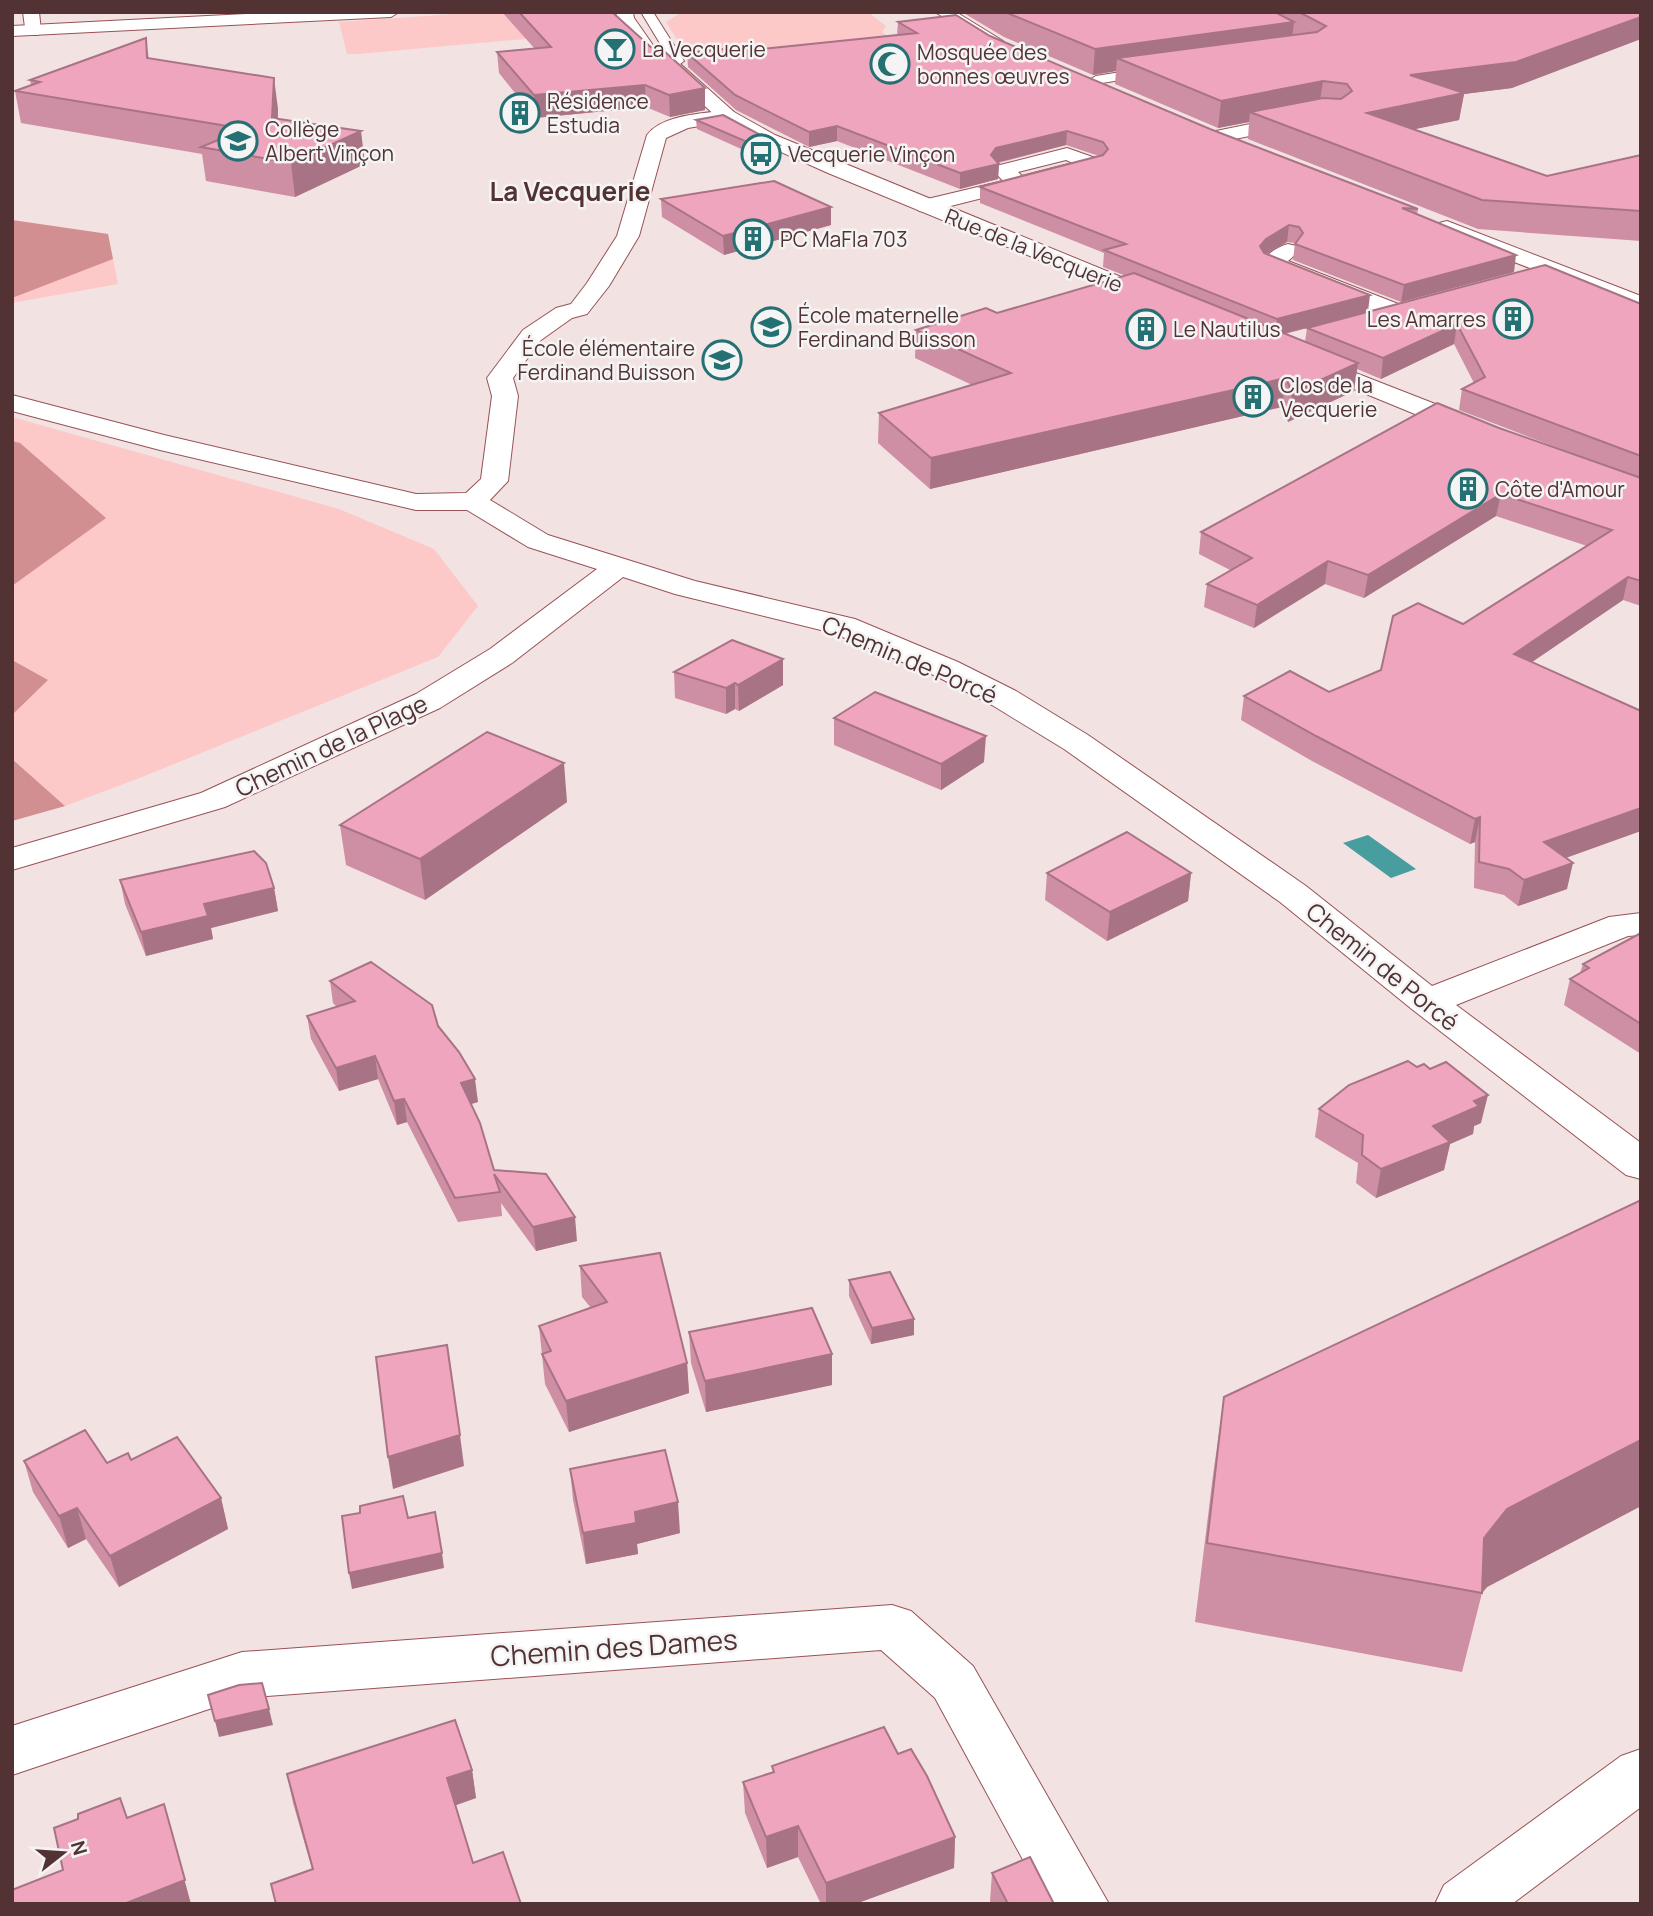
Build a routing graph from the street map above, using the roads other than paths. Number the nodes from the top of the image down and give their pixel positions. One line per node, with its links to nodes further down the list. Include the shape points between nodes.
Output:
1 (31, 12): 6 (street)
2 (391, 12): 6 (street)
3 (625, 12): 9 (street, Rue de la Vecquerie, via 651,55)
4 (647, 12): 9 (lane, via 677,61)
5 (943, 12): 8 (street)
6 (32, 31): 7 (street)
7 (12, 32)
8 (1009, 48)
9 (673, 66): 14 (street, Rue de la Vecquerie)
10 (1166, 69): 12 (lane)
11 (1074, 77): 13 (street)
12 (1096, 80)
13 (1121, 97)
14 (727, 116): 20 (street, Rue de la Vecquerie, via 802,154); 33 (street, via 667,127 657,135 628,236 597,286 579,309 564,313 532,335 500,378 505,396 495,481)
15 (1320, 116): 17 (street)
16 (1194, 128): 17 (street)
17 (1216, 137): 18 (street)
18 (1252, 151)
19 (1017, 183): 20 (street)
20 (927, 206): 27 (street, Rue de la Vecquerie)
21 (1428, 220): 23 (street)
22 (1288, 251): 28 (street, via 1272,263)
23 (1556, 270): 24 (street); 25 (street)
24 (1524, 279)
25 (1641, 304)
26 (1423, 306): 28 (street)
27 (1174, 307)
28 (1398, 312): 29 (street)
29 (1359, 323)
30 (1285, 352): 32 (street)
31 (12, 404): 33 (street, via 416,502)
32 (1493, 436)
33 (473, 501): 34 (street, Chemin de Porcé, via 538,541)
34 (617, 567): 35 (street, Chemin de la Plage, via 501,656 428,701 213,800); 37 (street, Chemin de Porcé, via 844,626 1004,698 1076,742 1293,894)
35 (12, 859)
36 (1641, 924): 37 (street, via 1622,925)
37 (1427, 1002): 38 (street, Chemin de Porcé)
38 (1641, 1165)
39 (12, 1751): 41 (street, Chemin des Dames, via 242,1675 892,1627 954,1682)
40 (1641, 1774): 42 (street)
41 (1079, 1904)
42 (1465, 1904)

